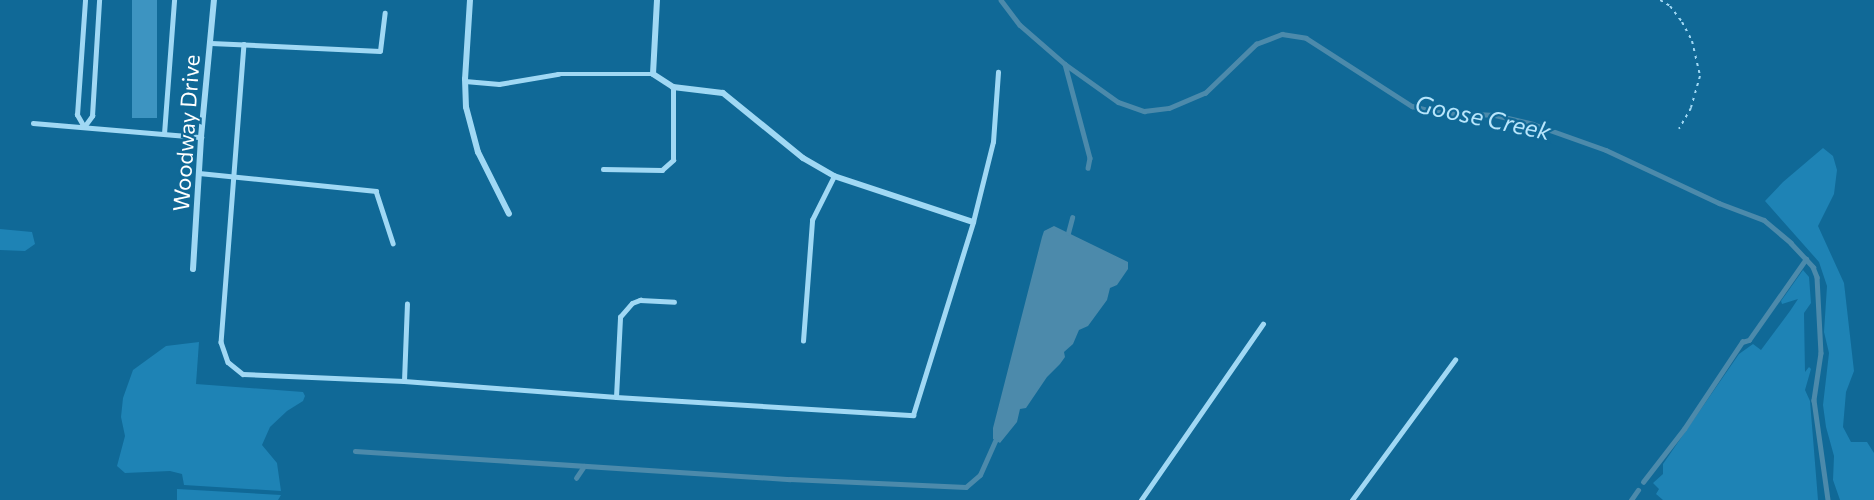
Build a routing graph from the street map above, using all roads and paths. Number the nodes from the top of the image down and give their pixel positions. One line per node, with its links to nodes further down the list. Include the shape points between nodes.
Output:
1 (85, 0): 16 (lane, via 77,115)
2 (99, 0): 16 (lane, via 92,116)
3 (174, 0): 18 (lane)
4 (214, 0): 9 (street, Woodway Drive)
5 (470, 0): 13 (street)
6 (657, 0): 12 (street)
7 (1660, 0): 17 (path, via 1682,22 1692,41 1700,75 1694,100)
8 (385, 13): 10 (lane, via 380,51)
9 (211, 43): 10 (lane); 19 (street, Woodway Drive)
10 (244, 44): 22 (lane)
11 (998, 72): 25 (lane, via 993,142)
12 (652, 74): 13 (lane, via 558,74 499,84); 14 (street)
13 (465, 81): 24 (street, via 470,129)
14 (673, 87): 20 (lane, via 673,160 662,170); 23 (street, via 723,93 803,158)
15 (33, 123): 16 (lane)
16 (84, 127): 18 (lane)
17 (1679, 129)
18 (164, 134): 19 (lane)
19 (201, 137): 21 (street, Woodway Drive)
20 (603, 169)
21 (199, 173): 22 (lane); 27 (street, Woodway Drive)
22 (233, 176): 26 (lane, via 376,191); 33 (lane, via 221,342 228,362 243,374)
23 (834, 176): 25 (street); 31 (lane, via 812,220)
24 (509, 214)
25 (973, 222): 34 (lane, via 913,415)
26 (393, 243)
27 (193, 269)
28 (674, 302): 34 (lane, via 640,300 620,317)
29 (407, 304): 33 (lane)
30 (1263, 324): 35 (lane)
31 (803, 341)
32 (1455, 360): 36 (lane)
33 (404, 381): 34 (lane)
34 (616, 397)
35 (1141, 500)
36 (1352, 500)

